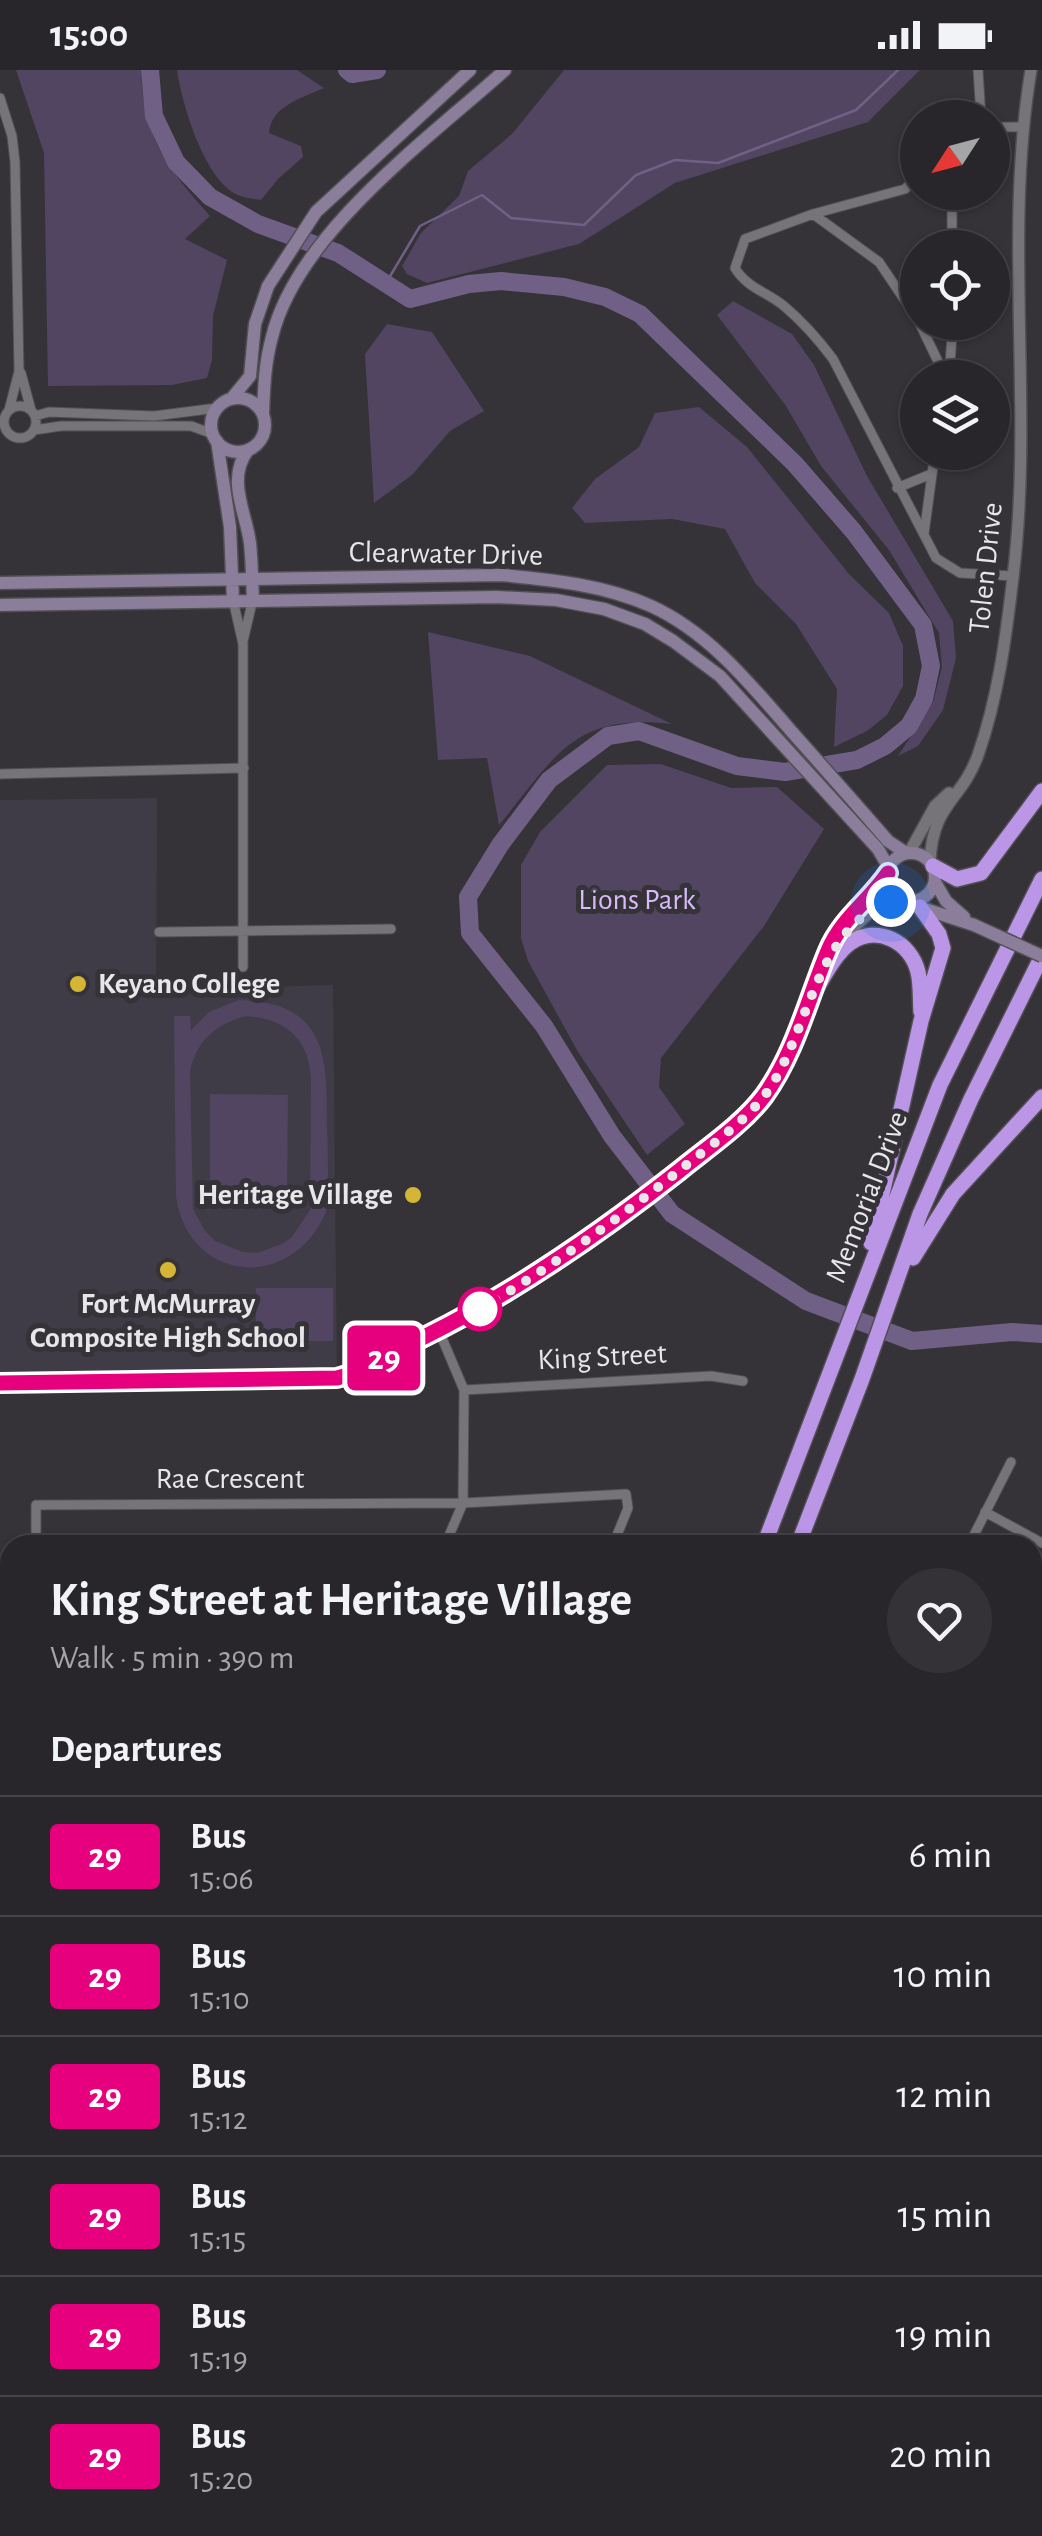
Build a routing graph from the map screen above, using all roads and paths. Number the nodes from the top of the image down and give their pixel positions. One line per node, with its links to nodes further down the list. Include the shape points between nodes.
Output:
1 (470, 70): 13 (main road, via 327,199 297,239 268,286 255,324 250,376)
2 (505, 70): 16 (main road, via 317,247 272,335)
3 (978, 70): 6 (street)
4 (1031, 70): 8 (street, Tolen Drive)
5 (0, 98): 12 (street, via 14,162)
6 (980, 100)
7 (1010, 127): 8 (street)
8 (1022, 127): 26 (street, Tolen Drive)
9 (900, 190): 10 (street)
10 (813, 214): 11 (street, via 878,262); 24 (street, via 745,239 736,268 743,281 781,303 833,359)
11 (900, 294)
12 (20, 371): 15 (street); 17 (street)
13 (232, 398): 14 (main road); 16 (main road, via 250,400)
14 (218, 408): 15 (street, via 154,416); 20 (main road, via 211,424)
15 (33, 413): 17 (street, via 18,406); 18 (street)
16 (263, 413): 21 (main road, via 262,439)
17 (5, 417): 19 (street)
18 (34, 430): 19 (street, via 26,437); 20 (street, via 191,426)
19 (6, 436)
20 (215, 438): 21 (main road, via 231,451); 27 (main road)
21 (248, 450): 28 (main road, via 238,486)
22 (932, 470): 23 (street)
23 (931, 474): 24 (street); 25 (street)
24 (897, 488): 25 (street)
25 (923, 537): 26 (street, via 950,570)
26 (1014, 576): 35 (street, Tolen Drive, via 995,698)
27 (233, 578): 28 (main road, Clearwater Drive); 29 (main road, Clearwater Drive); 30 (main road)
28 (252, 578): 31 (main road); 38 (main road, Clearwater Drive, via 502,575 566,582 650,606 705,640 755,690)
29 (0, 583)
30 (233, 600): 31 (main road, Clearwater Drive); 32 (main road, Clearwater Drive); 33 (street)
31 (252, 600): 33 (street); 38 (main road, Clearwater Drive, via 556,600 645,624 720,676)
32 (0, 604)
33 (243, 644): 34 (street)
34 (244, 768): 36 (street); 46 (street)
35 (973, 768): 39 (street, Tolen Drive, via 936,806); 40 (street, Tolen Drive, via 937,819)
36 (0, 774)
37 (1042, 790): 40 (highway, via 981,874 957,879)
38 (883, 845): 39 (main road, Clearwater Drive); 41 (main road, Clearwater Drive)
39 (907, 853): 40 (main road, via 923,856); 41 (main road)
40 (933, 870): 43 (main road, via 925,898); 44 (main road, via 946,900)
41 (888, 871): 43 (main road, via 892,891); 50 (street, via 842,926)
42 (1042, 879): 54 (highway, Memorial Drive, via 940,1085)
43 (911, 903): 44 (main road); 50 (street, via 882,905 860,920); 52 (highway, via 943,948)
44 (974, 925): 48 (main road, bridge)
45 (391, 929): 46 (street)
46 (242, 930): 47 (street); 49 (street)
47 (160, 932)
48 (1042, 956): 55 (highway, Memorial Drive, via 927,1198)
49 (244, 968)
50 (823, 968): 51 (street)
51 (814, 994): 52 (highway, via 846,946 864,936 885,936 904,947 918,972); 56 (street, via 762,1099 636,1205 520,1286)
52 (921, 1021): 54 (highway)
53 (1042, 1098): 55 (highway, via 953,1194)
54 (862, 1284): 66 (highway, Memorial Drive)
55 (894, 1292): 67 (highway, Memorial Drive)
56 (439, 1331): 58 (street, via 337,1378); 59 (street)
57 (742, 1381): 59 (street, King Street, via 710,1376)
58 (0, 1383)
59 (464, 1390): 61 (street)
60 (1012, 1462): 62 (street)
61 (464, 1503): 63 (street, Rae Crescent, via 36,1506); 64 (street); 65 (street, via 626,1494)
62 (985, 1512): 68 (street); 69 (street)
63 (36, 1535)
64 (450, 1535)
65 (617, 1535)
66 (768, 1535)
67 (802, 1535)
68 (973, 1535)
69 (1027, 1535)

